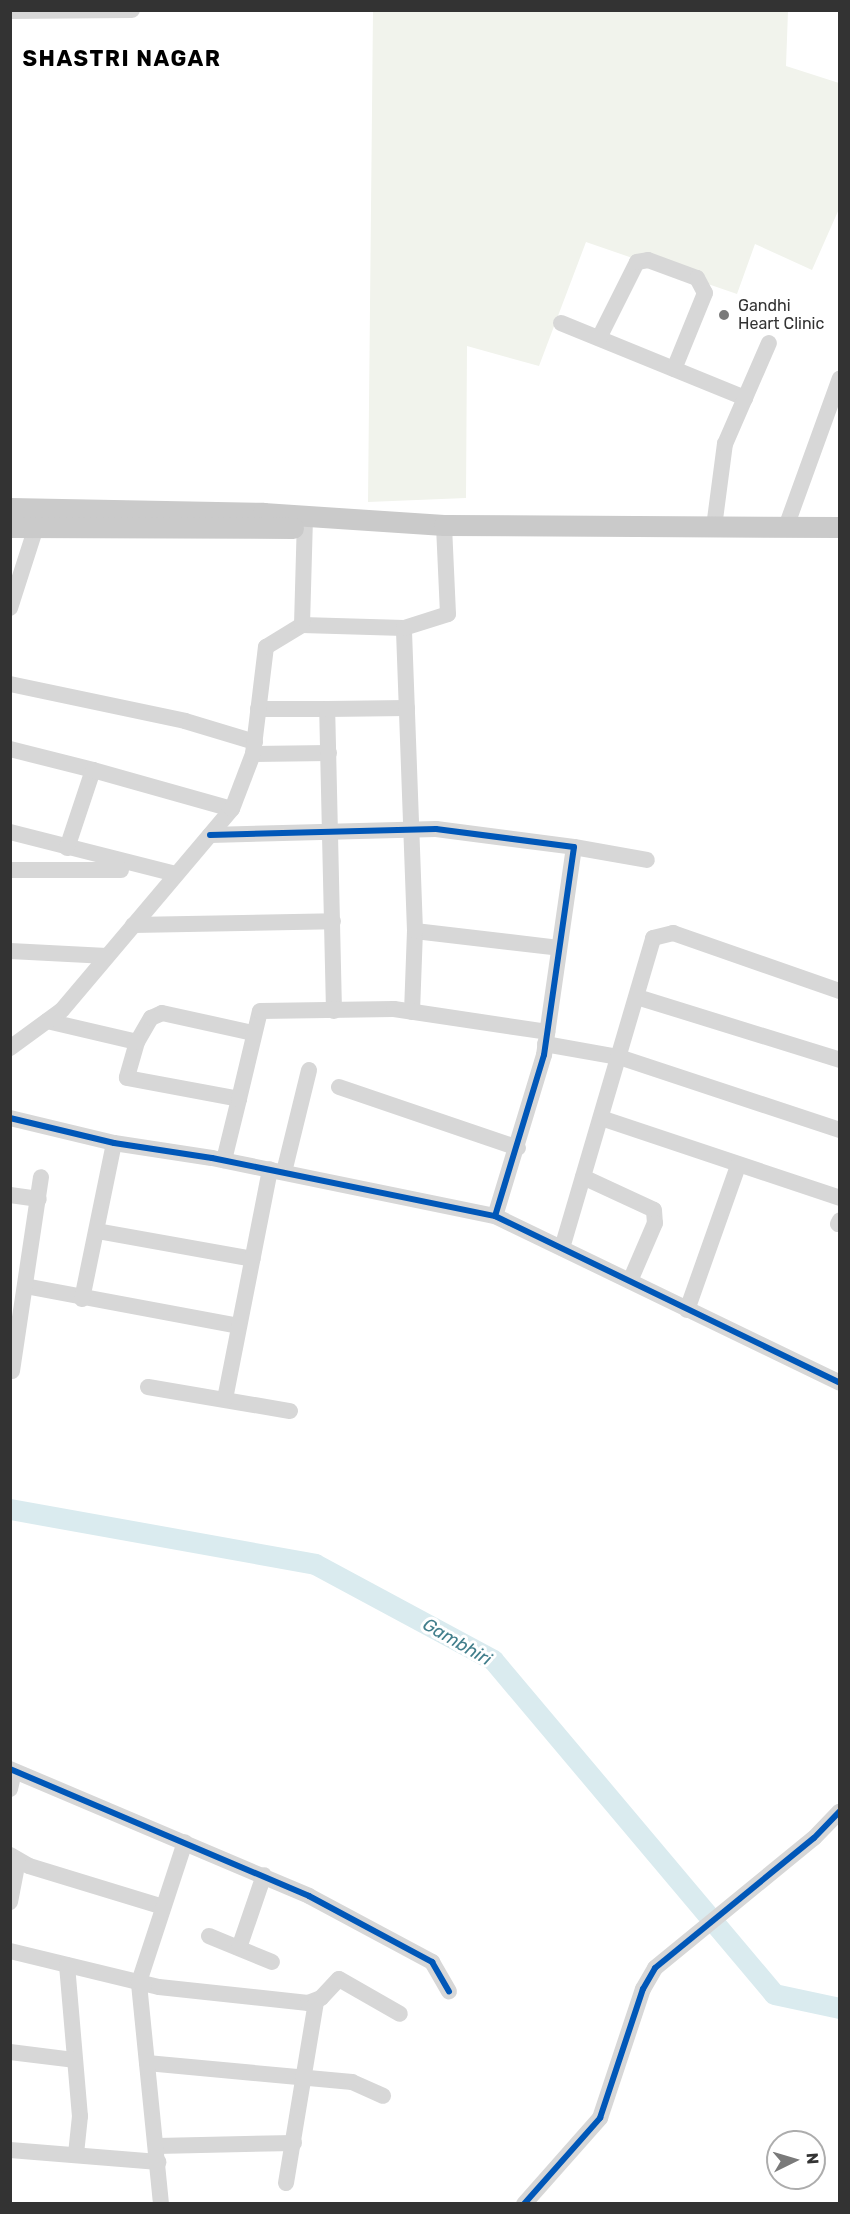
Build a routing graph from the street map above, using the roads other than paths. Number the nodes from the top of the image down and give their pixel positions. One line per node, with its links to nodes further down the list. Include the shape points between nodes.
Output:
1 (132, 10): 3 (street)
2 (16, 11): 3 (street)
3 (93, 11)
4 (561, 323): 5 (street)
5 (599, 339): 7 (street); 7 (street, via 637,262 648,260 697,278 705,292)
6 (769, 343): 9 (street)
7 (674, 369): 9 (street)
8 (840, 378): 16 (street)
9 (745, 398): 15 (street, via 725,444)
10 (10, 508): 11 (main road)
11 (305, 522): 12 (main road); 14 (main road); 19 (street)
12 (444, 525): 15 (main road); 20 (street, via 448,614)
13 (10, 527): 14 (main road)
14 (36, 527): 18 (street)
15 (714, 527): 16 (main road)
16 (786, 527): 17 (main road)
17 (840, 527)
18 (10, 608)
19 (302, 625): 20 (street); 24 (street, via 266,647)
20 (404, 628): 22 (street)
21 (10, 684): 25 (street, via 184,721)
22 (407, 708): 23 (street); 30 (street)
23 (327, 709): 24 (street); 27 (street)
24 (258, 710): 25 (street)
25 (254, 748): 27 (street); 29 (street)
26 (10, 749): 28 (street)
27 (329, 753): 32 (street)
28 (93, 770): 29 (street); 35 (street)
29 (232, 809): 33 (street)
30 (411, 830): 32 (street); 34 (street); 42 (street)
31 (10, 832): 35 (street)
32 (331, 832): 33 (street); 40 (street)
33 (210, 835): 39 (street)
34 (574, 847): 36 (street); 43 (street)
35 (67, 848): 38 (street)
36 (647, 860)
37 (10, 870): 38 (street)
38 (143, 870): 39 (street)
39 (176, 874): 41 (street)
40 (333, 921): 41 (street); 48 (street)
41 (133, 925): 45 (street)
42 (415, 931): 43 (street); 49 (street)
43 (559, 948): 52 (street)
44 (10, 951): 45 (street)
45 (107, 956): 50 (street, via 62,1010)
46 (840, 991): 47 (street, via 668,932 653,938)
47 (637, 997): 55 (street); 56 (street)
48 (334, 1011): 49 (street); 51 (street, via 258,1012)
49 (412, 1012): 52 (street)
50 (47, 1021): 53 (street); 54 (street)
51 (253, 1033): 53 (street, via 162,1013 151,1017); 59 (street)
52 (546, 1038): 55 (street); 64 (street)
53 (137, 1042): 59 (street, via 127,1078)
54 (10, 1048)
55 (619, 1057): 61 (street); 62 (street)
56 (840, 1060)
57 (309, 1070): 67 (street)
58 (339, 1087): 64 (street)
59 (239, 1099): 65 (street)
60 (10, 1118): 63 (street)
61 (601, 1118): 66 (street); 69 (street)
62 (840, 1130)
63 (114, 1143): 65 (street); 74 (street)
64 (518, 1148): 73 (street)
65 (224, 1160): 67 (street)
66 (738, 1166): 71 (street); 82 (street)
67 (277, 1171): 73 (street); 76 (street)
68 (41, 1177): 72 (street)
69 (583, 1178): 75 (street); 79 (street, via 654,1210 655,1223)
70 (10, 1196): 72 (street)
71 (840, 1198)
72 (39, 1199): 78 (street)
73 (495, 1216): 75 (street)
74 (97, 1231): 76 (street); 81 (street)
75 (562, 1248): 79 (street)
76 (252, 1259): 84 (street)
77 (10, 1264): 78 (street)
78 (28, 1267): 80 (street)
79 (630, 1281): 82 (street)
80 (25, 1286): 81 (street); 83 (street)
81 (82, 1299): 84 (street)
82 (687, 1311): 86 (street)
83 (15, 1319): 85 (street)
84 (238, 1326): 88 (street)
85 (12, 1371)
86 (840, 1383)
87 (148, 1387): 88 (street)
88 (225, 1398): 89 (street)
89 (290, 1411)
90 (12, 1770): 91 (street); 93 (street)
91 (10, 1789)
92 (840, 1811): 118 (street, via 814,1838 759,1878 662,1961 643,1989 600,2118)
93 (185, 1842): 95 (street); 97 (street)
94 (14, 1858): 96 (street); 97 (street)
95 (264, 1875): 99 (street); 104 (street, via 432,1962)
96 (10, 1902)
97 (163, 1907): 103 (street)
98 (209, 1936): 99 (street)
99 (239, 1948): 101 (street)
100 (10, 1951): 102 (street)
101 (272, 1962)
102 (67, 1965): 103 (street); 108 (street)
103 (139, 1982): 105 (street); 109 (street)
104 (449, 1992)
105 (316, 2001): 106 (street, via 339,1979); 110 (street)
106 (400, 2014)
107 (10, 2052): 108 (street)
108 (74, 2060): 115 (street, via 80,2116)
109 (147, 2063): 110 (street); 114 (street)
110 (303, 2076): 111 (street, via 352,2082); 112 (street)
111 (382, 2096)
112 (294, 2143): 114 (street); 116 (street)
113 (10, 2150): 115 (street)
114 (158, 2154): 115 (street); 117 (street)
115 (76, 2155)
116 (286, 2183)
117 (161, 2204)
118 (524, 2204)

